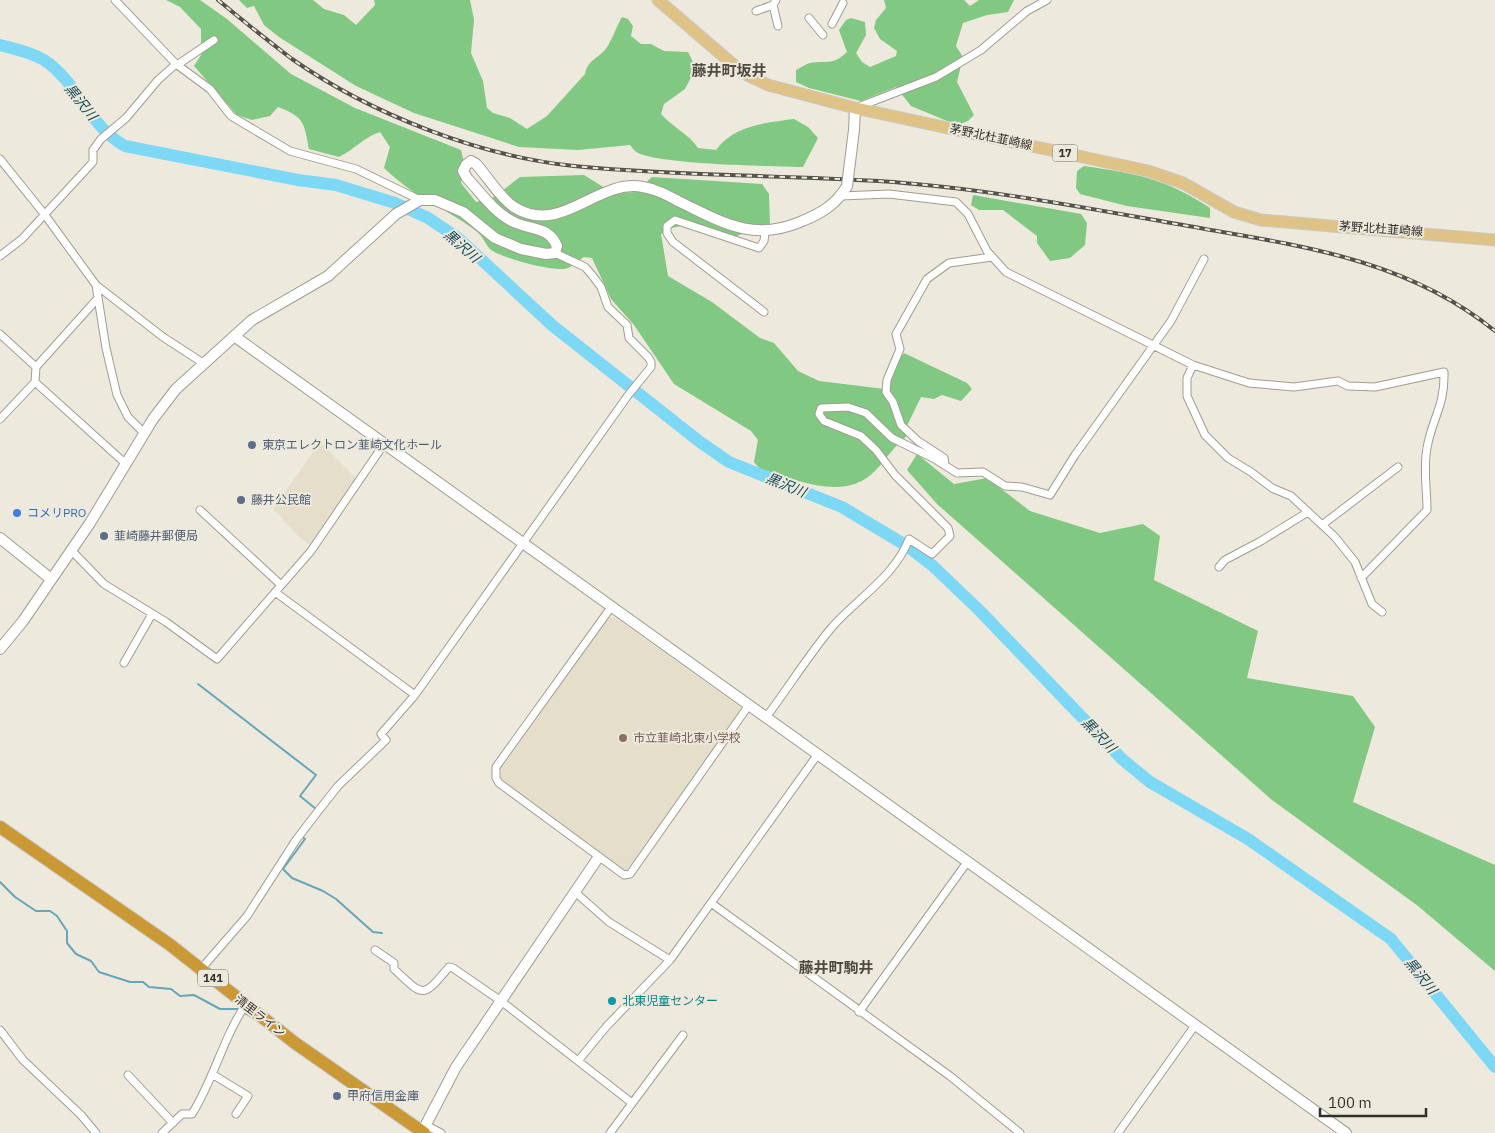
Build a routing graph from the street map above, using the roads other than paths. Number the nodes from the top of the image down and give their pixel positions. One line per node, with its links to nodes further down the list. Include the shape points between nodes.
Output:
1 (115, 0): 13 (street)
2 (658, 0): 14 (main road, 茅野北杜韮崎線 / 17, via 754,80)
3 (1047, 0): 14 (street, via 1027,11 980,50 936,77)
4 (842, 1): 6 (street); 9 (street)
5 (774, 2): 7 (street); 10 (street)
6 (850, 9)
7 (756, 11)
8 (809, 18): 11 (street)
9 (832, 24)
10 (778, 26)
11 (823, 35)
12 (214, 40): 13 (street)
13 (176, 65): 17 (street, via 210,89 231,116 277,145 290,152 356,169); 18 (street, via 158,80 126,118 101,139 93,150 93,162)
14 (855, 108): 16 (street, bridge, via 847,186); 20 (main road, 茅野北杜韮崎線 / 17, via 1148,171 1183,183 1234,212 1261,220)
15 (0, 159): 18 (street)
16 (841, 196): 19 (street, via 809,219 782,230); 23 (street, via 889,194 956,202 968,214)
17 (416, 203): 21 (street, via 434,200 447,204 463,212 495,238 521,249); 29 (street, via 401,211 328,276 252,320)
18 (45, 215): 22 (street); 25 (street)
19 (765, 232): 21 (street, via 744,229 661,192 636,186 610,188 574,209 554,214 523,211 508,202 476,164 466,165 463,171 467,178 506,217 516,223 542,229 551,236 557,246); 27 (street, via 759,248 675,220 667,226 673,242)
20 (1495, 240)
21 (555, 253): 45 (street, via 585,267 601,286 608,307 627,326 633,343 651,362 651,367)
22 (0, 256)
23 (992, 257): 30 (street, via 1006,272 1021,281); 39 (street, via 949,263 927,279 896,334 900,349 887,380 886,392 901,425 944,458)
24 (1204, 259): 30 (street, via 1185,297)
25 (96, 285): 26 (street); 31 (street, via 163,337)
26 (98, 298): 33 (street); 36 (street, via 117,395 128,417)
27 (764, 312)
28 (0, 334): 33 (street)
29 (234, 336): 31 (street); 37 (street)
30 (1153, 346): 32 (street); 39 (street, via 1050,495 1005,486 983,472 957,473)
31 (203, 363): 36 (street, via 176,389)
32 (1193, 365): 42 (street, via 1187,378 1187,396 1205,435 1228,458 1272,488 1291,496); 48 (street, via 1276,387 1335,380 1348,386 1375,386 1444,372 1442,403 1429,438 1425,466 1427,510)
33 (36, 367): 34 (street)
34 (35, 382): 35 (street); 38 (street)
35 (0, 419)
36 (144, 433): 38 (street)
37 (384, 444): 45 (street); 50 (street, via 320,540)
38 (126, 464): 46 (street)
39 (945, 465): 59 (street, via 892,438 866,413 848,406 821,408 819,414 824,421 861,436 876,450 895,475 950,532 948,540 932,554 909,539 872,590 834,626)
40 (1398, 467): 43 (street)
41 (200, 510): 50 (street)
42 (1308, 512): 43 (street); 47 (street, via 1225,560)
43 (1322, 525): 48 (street, via 1347,551)
44 (0, 538): 49 (street)
45 (523, 543): 52 (street); 57 (street)
46 (71, 550): 49 (street); 54 (street, via 104,584)
47 (1219, 567)
48 (1361, 578): 53 (street, via 1372,604)
49 (51, 579): 55 (street)
50 (282, 585): 51 (street)
51 (275, 592): 54 (street, via 217,659); 57 (street)
52 (612, 606): 58 (street); 62 (street, via 498,762 496,773 499,783)
53 (1382, 612)
54 (152, 614): 56 (street)
55 (0, 649)
56 (124, 663)
57 (415, 695): 68 (street, via 381,734 386,740 338,786 319,810 247,916)
58 (749, 705): 59 (street); 62 (street, via 630,874 624,875)
59 (767, 716): 60 (street)
60 (818, 754): 63 (street); 65 (street)
61 (0, 827): 68 (highway, 清里ライン / 141)
62 (598, 858): 64 (street)
63 (968, 861): 71 (street); 72 (street)
64 (575, 892): 67 (street, via 609,922); 69 (street)
65 (711, 904): 67 (street); 71 (street)
66 (375, 950): 69 (street, via 394,963 394,969 416,989 424,992 430,989 449,967)
67 (670, 960): 75 (street)
68 (201, 969): 70 (highway, 清里ライン / 141)
69 (501, 1001): 75 (street); 81 (street, via 456,1067)
70 (246, 1004): 76 (street, via 232,1025); 81 (highway, 清里ライン / 141, via 295,1043)
71 (859, 1012): 86 (street, via 950,1076)
72 (1196, 1024): 87 (street); 88 (street)
73 (0, 1030): 82 (street, via 23,1060)
74 (683, 1035): 78 (street)
75 (578, 1061): 78 (street)
76 (212, 1074): 79 (street, via 248,1096); 80 (street, via 192,1114 182,1114)
77 (128, 1075): 80 (street)
78 (632, 1103): 85 (street)
79 (236, 1114)
80 (173, 1122): 83 (street)
81 (424, 1130): 84 (street)
82 (96, 1133)
83 (162, 1133)
84 (441, 1133)
85 (610, 1133)
86 (1020, 1133)
87 (1118, 1133)
88 (1346, 1133)

